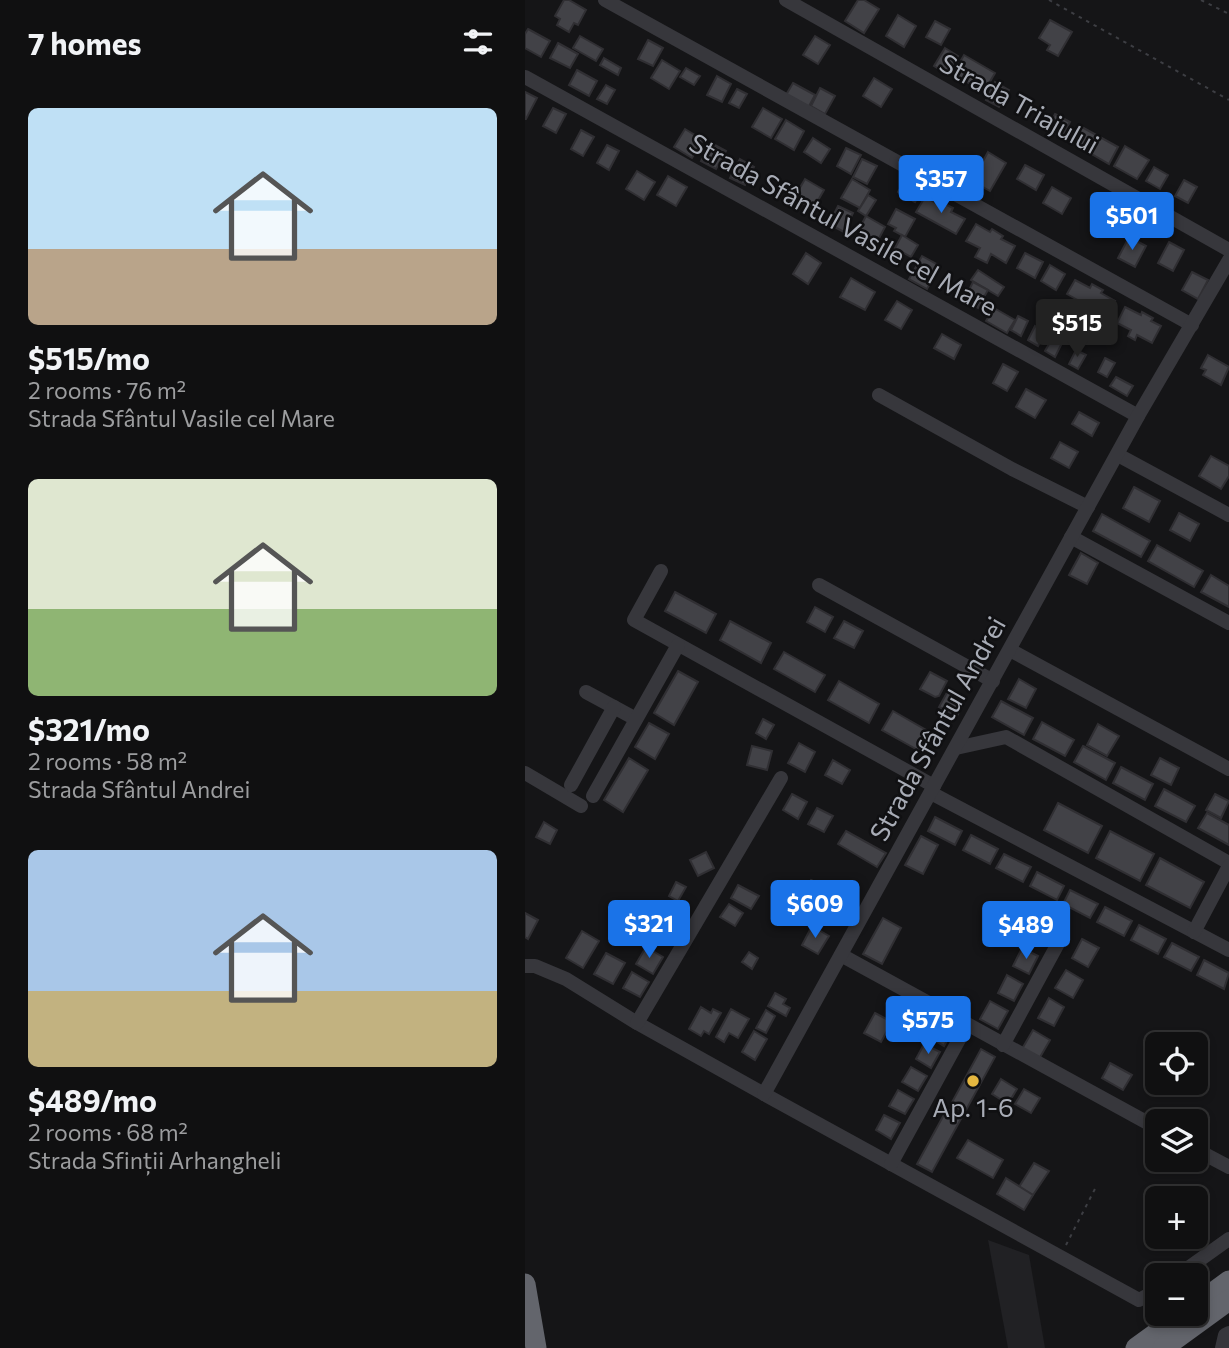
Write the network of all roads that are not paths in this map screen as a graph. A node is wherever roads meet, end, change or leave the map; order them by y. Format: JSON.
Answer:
{"nodes":[{"id":1,"x":605,"y":0,"type":"edge"},
{"id":2,"x":786,"y":0,"type":"edge"},
{"id":3,"x":525,"y":77,"type":"edge"},
{"id":4,"x":1229,"y":250,"type":"edge"},
{"id":5,"x":1229,"y":260,"type":"edge"},
{"id":6,"x":1192,"y":324,"type":"junction"},
{"id":7,"x":879,"y":395,"type":"dead end"},
{"id":8,"x":1138,"y":416,"type":"junction"},
{"id":9,"x":1118,"y":455,"type":"junction"},
{"id":10,"x":1089,"y":507,"type":"junction"},
{"id":11,"x":1229,"y":515,"type":"edge"},
{"id":12,"x":1071,"y":537,"type":"junction"},
{"id":13,"x":661,"y":571,"type":"dead end"},
{"id":14,"x":819,"y":585,"type":"dead end"},
{"id":15,"x":1229,"y":623,"type":"edge"},
{"id":16,"x":678,"y":645,"type":"junction"},
{"id":17,"x":1010,"y":650,"type":"junction"},
{"id":18,"x":993,"y":681,"type":"junction"},
{"id":19,"x":586,"y":692,"type":"dead end"},
{"id":20,"x":614,"y":707,"type":"junction"},
{"id":21,"x":636,"y":719,"type":"junction"},
{"id":22,"x":956,"y":748,"type":"junction"},
{"id":23,"x":1229,"y":769,"type":"edge"},
{"id":24,"x":525,"y":773,"type":"edge"},
{"id":25,"x":781,"y":778,"type":"dead end"},
{"id":26,"x":571,"y":785,"type":"dead end"},
{"id":27,"x":932,"y":790,"type":"junction"},
{"id":28,"x":593,"y":796,"type":"dead end"},
{"id":29,"x":581,"y":806,"type":"dead end"},
{"id":30,"x":1229,"y":864,"type":"edge"},
{"id":31,"x":1194,"y":932,"type":"junction"},
{"id":32,"x":1061,"y":938,"type":"dead end"},
{"id":33,"x":1229,"y":950,"type":"edge"},
{"id":34,"x":841,"y":955,"type":"junction"},
{"id":35,"x":528,"y":964,"type":"edge"},
{"id":36,"x":638,"y":1023,"type":"junction"},
{"id":37,"x":967,"y":1025,"type":"junction"},
{"id":38,"x":1003,"y":1045,"type":"junction"},
{"id":39,"x":764,"y":1094,"type":"junction"},
{"id":40,"x":1145,"y":1122,"type":"edge"},
{"id":41,"x":1208,"y":1156,"type":"edge"},
{"id":42,"x":891,"y":1164,"type":"junction"},
{"id":43,"x":1229,"y":1167,"type":"edge"},
{"id":44,"x":1229,"y":1240,"type":"edge"},
{"id":45,"x":1196,"y":1263,"type":"edge"},
{"id":46,"x":1229,"y":1281,"type":"edge"},
{"id":47,"x":525,"y":1284,"type":"edge"},
{"id":48,"x":1208,"y":1296,"type":"edge"},
{"id":49,"x":1145,"y":1297,"type":"edge"},
{"id":50,"x":1229,"y":1300,"type":"edge"},
{"id":51,"x":1166,"y":1326,"type":"edge"},
{"id":52,"x":1229,"y":1333,"type":"edge"},
{"id":53,"x":536,"y":1348,"type":"edge"},
{"id":54,"x":1136,"y":1348,"type":"edge"},
{"id":55,"x":1163,"y":1348,"type":"edge"},
{"id":56,"x":1222,"y":1348,"type":"edge"}],
"edges":[{"from":1,"to":6,"type":"street"},
{"from":2,"to":4,"type":"street","name":"Strada Triajului"},
{"from":3,"to":8,"type":"street","name":"Strada Sfântul Vasile cel Mare"},
{"from":5,"to":6,"type":"street","name":"Strada Sfântul Andrei"},
{"from":6,"to":8,"type":"street","name":"Strada Sfântul Andrei"},
{"from":7,"to":10,"type":"street"},
{"from":8,"to":9,"type":"street","name":"Strada Sfântul Andrei"},
{"from":9,"to":10,"type":"street","name":"Strada Sfântul Andrei"},
{"from":9,"to":11,"type":"street"},
{"from":10,"to":12,"type":"street","name":"Strada Sfântul Andrei"},
{"from":12,"to":15,"type":"street"},
{"from":12,"to":17,"type":"street","name":"Strada Sfântul Andrei"},
{"from":13,"to":16,"type":"street"},
{"from":14,"to":18,"type":"street"},
{"from":16,"to":21,"type":"street"},
{"from":16,"to":27,"type":"street"},
{"from":17,"to":18,"type":"street","name":"Strada Sfântul Andrei"},
{"from":17,"to":23,"type":"street"},
{"from":18,"to":22,"type":"street","name":"Strada Sfântul Andrei"},
{"from":19,"to":20,"type":"street"},
{"from":20,"to":21,"type":"street"},
{"from":20,"to":26,"type":"street"},
{"from":21,"to":28,"type":"street"},
{"from":22,"to":27,"type":"street","name":"Strada Sfântul Andrei"},
{"from":22,"to":30,"type":"street"},
{"from":24,"to":29,"type":"street"},
{"from":25,"to":36,"type":"street"},
{"from":27,"to":31,"type":"street"},
{"from":27,"to":34,"type":"street","name":"Strada Sfântul Andrei"},
{"from":30,"to":31,"type":"street"},
{"from":31,"to":33,"type":"street"},
{"from":32,"to":38,"type":"street"},
{"from":34,"to":37,"type":"street"},
{"from":34,"to":39,"type":"street","name":"Strada Sfântul Andrei"},
{"from":35,"to":36,"type":"street"},
{"from":36,"to":39,"type":"street"},
{"from":37,"to":38,"type":"street"},
{"from":37,"to":42,"type":"street"},
{"from":38,"to":40,"type":"street"},
{"from":39,"to":42,"type":"street"},
{"from":41,"to":43,"type":"street"},
{"from":42,"to":49,"type":"street"},
{"from":44,"to":45,"type":"street"},
{"from":46,"to":48,"type":"highway"},
{"from":47,"to":53,"type":"highway"},
{"from":50,"to":55,"type":"highway"},
{"from":51,"to":54,"type":"highway"},
{"from":52,"to":56,"type":"street"}]}
